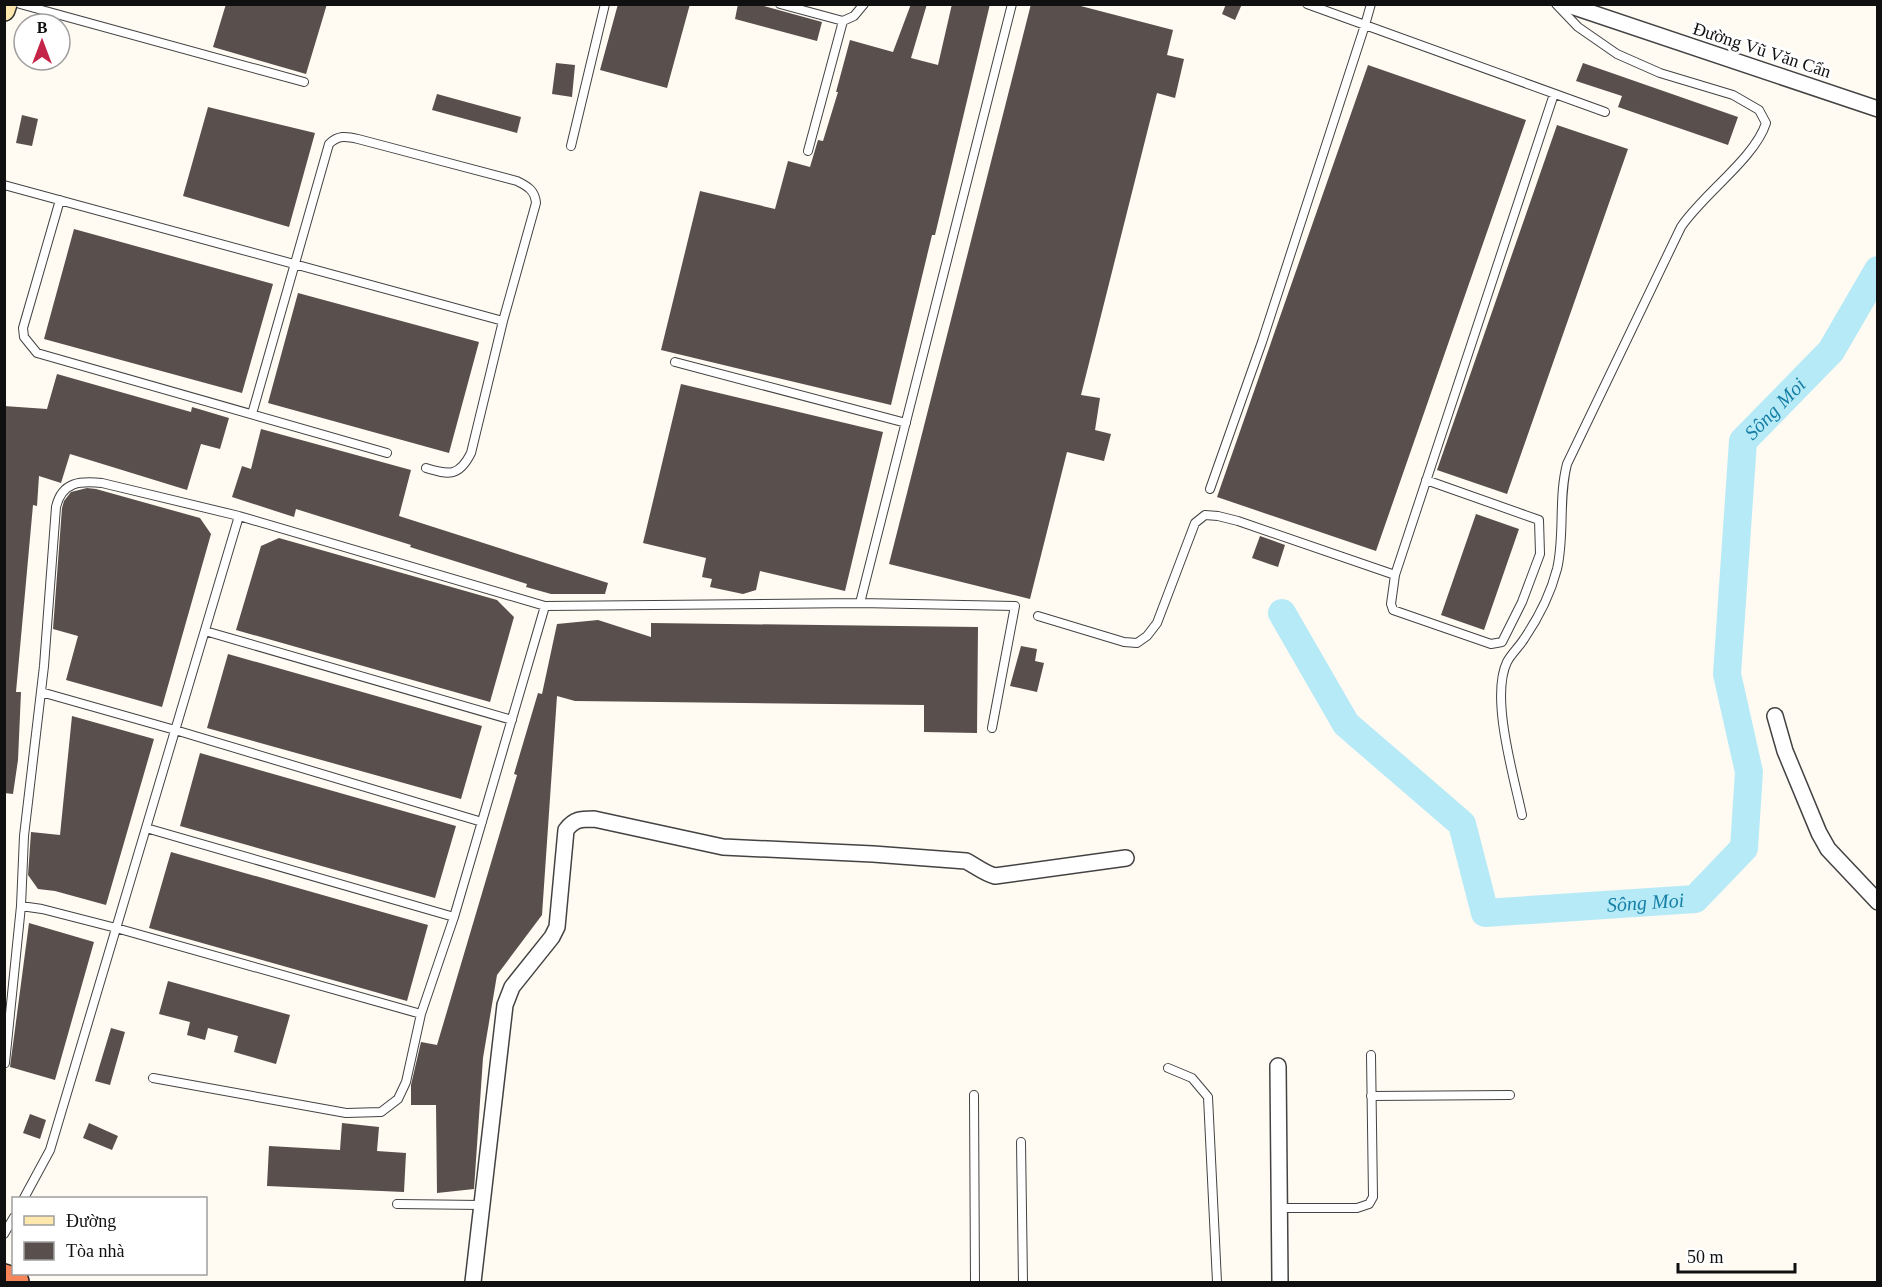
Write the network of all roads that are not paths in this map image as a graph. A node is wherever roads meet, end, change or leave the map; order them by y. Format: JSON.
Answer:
{"nodes":[{"id":1,"x":6,"y":4,"type":"edge"},
{"id":2,"x":20,"y":4,"type":"edge"},
{"id":3,"x":605,"y":4,"type":"edge"},
{"id":4,"x":780,"y":4,"type":"edge"},
{"id":5,"x":864,"y":4,"type":"edge"},
{"id":6,"x":1012,"y":4,"type":"edge"},
{"id":7,"x":1307,"y":4,"type":"edge"},
{"id":8,"x":1371,"y":4,"type":"edge"},
{"id":9,"x":1556,"y":4,"type":"edge"},
{"id":10,"x":1565,"y":4,"type":"edge"},
{"id":11,"x":4,"y":10,"type":"edge"},
{"id":12,"x":48,"y":12,"type":"edge"},
{"id":13,"x":72,"y":19,"type":"edge"},
{"id":14,"x":843,"y":21,"type":"junction"},
{"id":15,"x":1365,"y":25,"type":"junction"},
{"id":16,"x":304,"y":82,"type":"dead end"},
{"id":17,"x":1554,"y":94,"type":"junction"},
{"id":18,"x":1878,"y":109,"type":"edge"},
{"id":19,"x":1605,"y":112,"type":"dead end"},
{"id":20,"x":571,"y":146,"type":"dead end"},
{"id":21,"x":807,"y":151,"type":"dead end"},
{"id":22,"x":4,"y":185,"type":"edge"},
{"id":23,"x":60,"y":200,"type":"junction"},
{"id":24,"x":294,"y":264,"type":"junction"},
{"id":25,"x":503,"y":321,"type":"junction"},
{"id":26,"x":675,"y":362,"type":"dead end"},
{"id":27,"x":252,"y":414,"type":"junction"},
{"id":28,"x":906,"y":423,"type":"junction"},
{"id":29,"x":387,"y":453,"type":"dead end"},
{"id":30,"x":426,"y":468,"type":"dead end"},
{"id":31,"x":1426,"y":480,"type":"junction"},
{"id":32,"x":1210,"y":489,"type":"dead end"},
{"id":33,"x":239,"y":516,"type":"junction"},
{"id":34,"x":1395,"y":575,"type":"junction"},
{"id":35,"x":860,"y":603,"type":"junction"},
{"id":36,"x":545,"y":606,"type":"junction"},
{"id":37,"x":1038,"y":616,"type":"dead end"},
{"id":38,"x":205,"y":631,"type":"junction"},
{"id":39,"x":41,"y":692,"type":"junction"},
{"id":40,"x":1775,"y":716,"type":"dead end"},
{"id":41,"x":512,"y":720,"type":"junction"},
{"id":42,"x":992,"y":728,"type":"dead end"},
{"id":43,"x":175,"y":730,"type":"junction"},
{"id":44,"x":1522,"y":815,"type":"dead end"},
{"id":45,"x":482,"y":822,"type":"junction"},
{"id":46,"x":146,"y":828,"type":"junction"},
{"id":47,"x":1126,"y":858,"type":"dead end"},
{"id":48,"x":1878,"y":902,"type":"edge"},
{"id":49,"x":21,"y":906,"type":"junction"},
{"id":50,"x":454,"y":917,"type":"junction"},
{"id":51,"x":116,"y":928,"type":"junction"},
{"id":52,"x":421,"y":1014,"type":"junction"},
{"id":53,"x":1371,"y":1054,"type":"dead end"},
{"id":54,"x":5,"y":1063,"type":"edge"},
{"id":55,"x":1278,"y":1066,"type":"dead end"},
{"id":56,"x":1168,"y":1068,"type":"dead end"},
{"id":57,"x":153,"y":1078,"type":"dead end"},
{"id":58,"x":974,"y":1095,"type":"dead end"},
{"id":59,"x":1510,"y":1095,"type":"dead end"},
{"id":60,"x":1371,"y":1096,"type":"junction"},
{"id":61,"x":1021,"y":1142,"type":"dead end"},
{"id":62,"x":25,"y":1197,"type":"edge"},
{"id":63,"x":397,"y":1204,"type":"dead end"},
{"id":64,"x":481,"y":1205,"type":"junction"},
{"id":65,"x":1280,"y":1208,"type":"junction"},
{"id":66,"x":12,"y":1220,"type":"edge"},
{"id":67,"x":4,"y":1234,"type":"edge"},
{"id":68,"x":4,"y":1278,"type":"edge"},
{"id":69,"x":15,"y":1282,"type":"edge"},
{"id":70,"x":473,"y":1282,"type":"edge"},
{"id":71,"x":975,"y":1282,"type":"edge"},
{"id":72,"x":1023,"y":1282,"type":"edge"},
{"id":73,"x":1217,"y":1282,"type":"edge"},
{"id":74,"x":1280,"y":1282,"type":"edge"}],
"edges":[{"from":1,"to":11,"type":"street"},
{"from":2,"to":12,"type":"lane"},
{"from":3,"to":20,"type":"lane"},
{"from":4,"to":14,"type":"lane"},
{"from":5,"to":14,"type":"lane"},
{"from":6,"to":28,"type":"lane"},
{"from":7,"to":15,"type":"lane"},
{"from":8,"to":15,"type":"lane"},
{"from":9,"to":44,"type":"lane"},
{"from":10,"to":18,"type":"street","name":"Đường Vũ Văn Cẩn"},
{"from":13,"to":16,"type":"lane"},
{"from":14,"to":21,"type":"lane"},
{"from":15,"to":17,"type":"lane"},
{"from":15,"to":32,"type":"lane"},
{"from":17,"to":19,"type":"lane"},
{"from":17,"to":31,"type":"lane"},
{"from":22,"to":23,"type":"lane"},
{"from":23,"to":24,"type":"lane"},
{"from":23,"to":27,"type":"lane"},
{"from":24,"to":25,"type":"lane"},
{"from":24,"to":25,"type":"lane"},
{"from":24,"to":27,"type":"lane"},
{"from":25,"to":30,"type":"lane"},
{"from":26,"to":28,"type":"lane"},
{"from":27,"to":29,"type":"lane"},
{"from":28,"to":35,"type":"lane"},
{"from":31,"to":34,"type":"lane"},
{"from":31,"to":34,"type":"lane"},
{"from":33,"to":36,"type":"lane"},
{"from":33,"to":38,"type":"lane"},
{"from":33,"to":39,"type":"lane"},
{"from":34,"to":37,"type":"lane"},
{"from":35,"to":36,"type":"lane"},
{"from":35,"to":42,"type":"lane"},
{"from":36,"to":41,"type":"lane"},
{"from":38,"to":41,"type":"lane"},
{"from":38,"to":43,"type":"lane"},
{"from":39,"to":43,"type":"lane"},
{"from":39,"to":49,"type":"lane"},
{"from":40,"to":48,"type":"street"},
{"from":41,"to":45,"type":"lane"},
{"from":43,"to":45,"type":"lane"},
{"from":43,"to":46,"type":"lane"},
{"from":45,"to":50,"type":"lane"},
{"from":46,"to":50,"type":"lane"},
{"from":46,"to":51,"type":"lane"},
{"from":47,"to":64,"type":"street"},
{"from":49,"to":51,"type":"lane"},
{"from":49,"to":54,"type":"lane"},
{"from":50,"to":52,"type":"lane"},
{"from":51,"to":52,"type":"lane"},
{"from":51,"to":62,"type":"lane"},
{"from":52,"to":57,"type":"lane"},
{"from":53,"to":60,"type":"lane"},
{"from":55,"to":65,"type":"street"},
{"from":56,"to":73,"type":"lane"},
{"from":58,"to":71,"type":"lane"},
{"from":59,"to":60,"type":"lane"},
{"from":60,"to":65,"type":"lane"},
{"from":61,"to":72,"type":"lane"},
{"from":63,"to":64,"type":"lane"},
{"from":64,"to":70,"type":"street"},
{"from":65,"to":74,"type":"street"},
{"from":66,"to":67,"type":"lane"},
{"from":68,"to":69,"type":"highway"}]}
